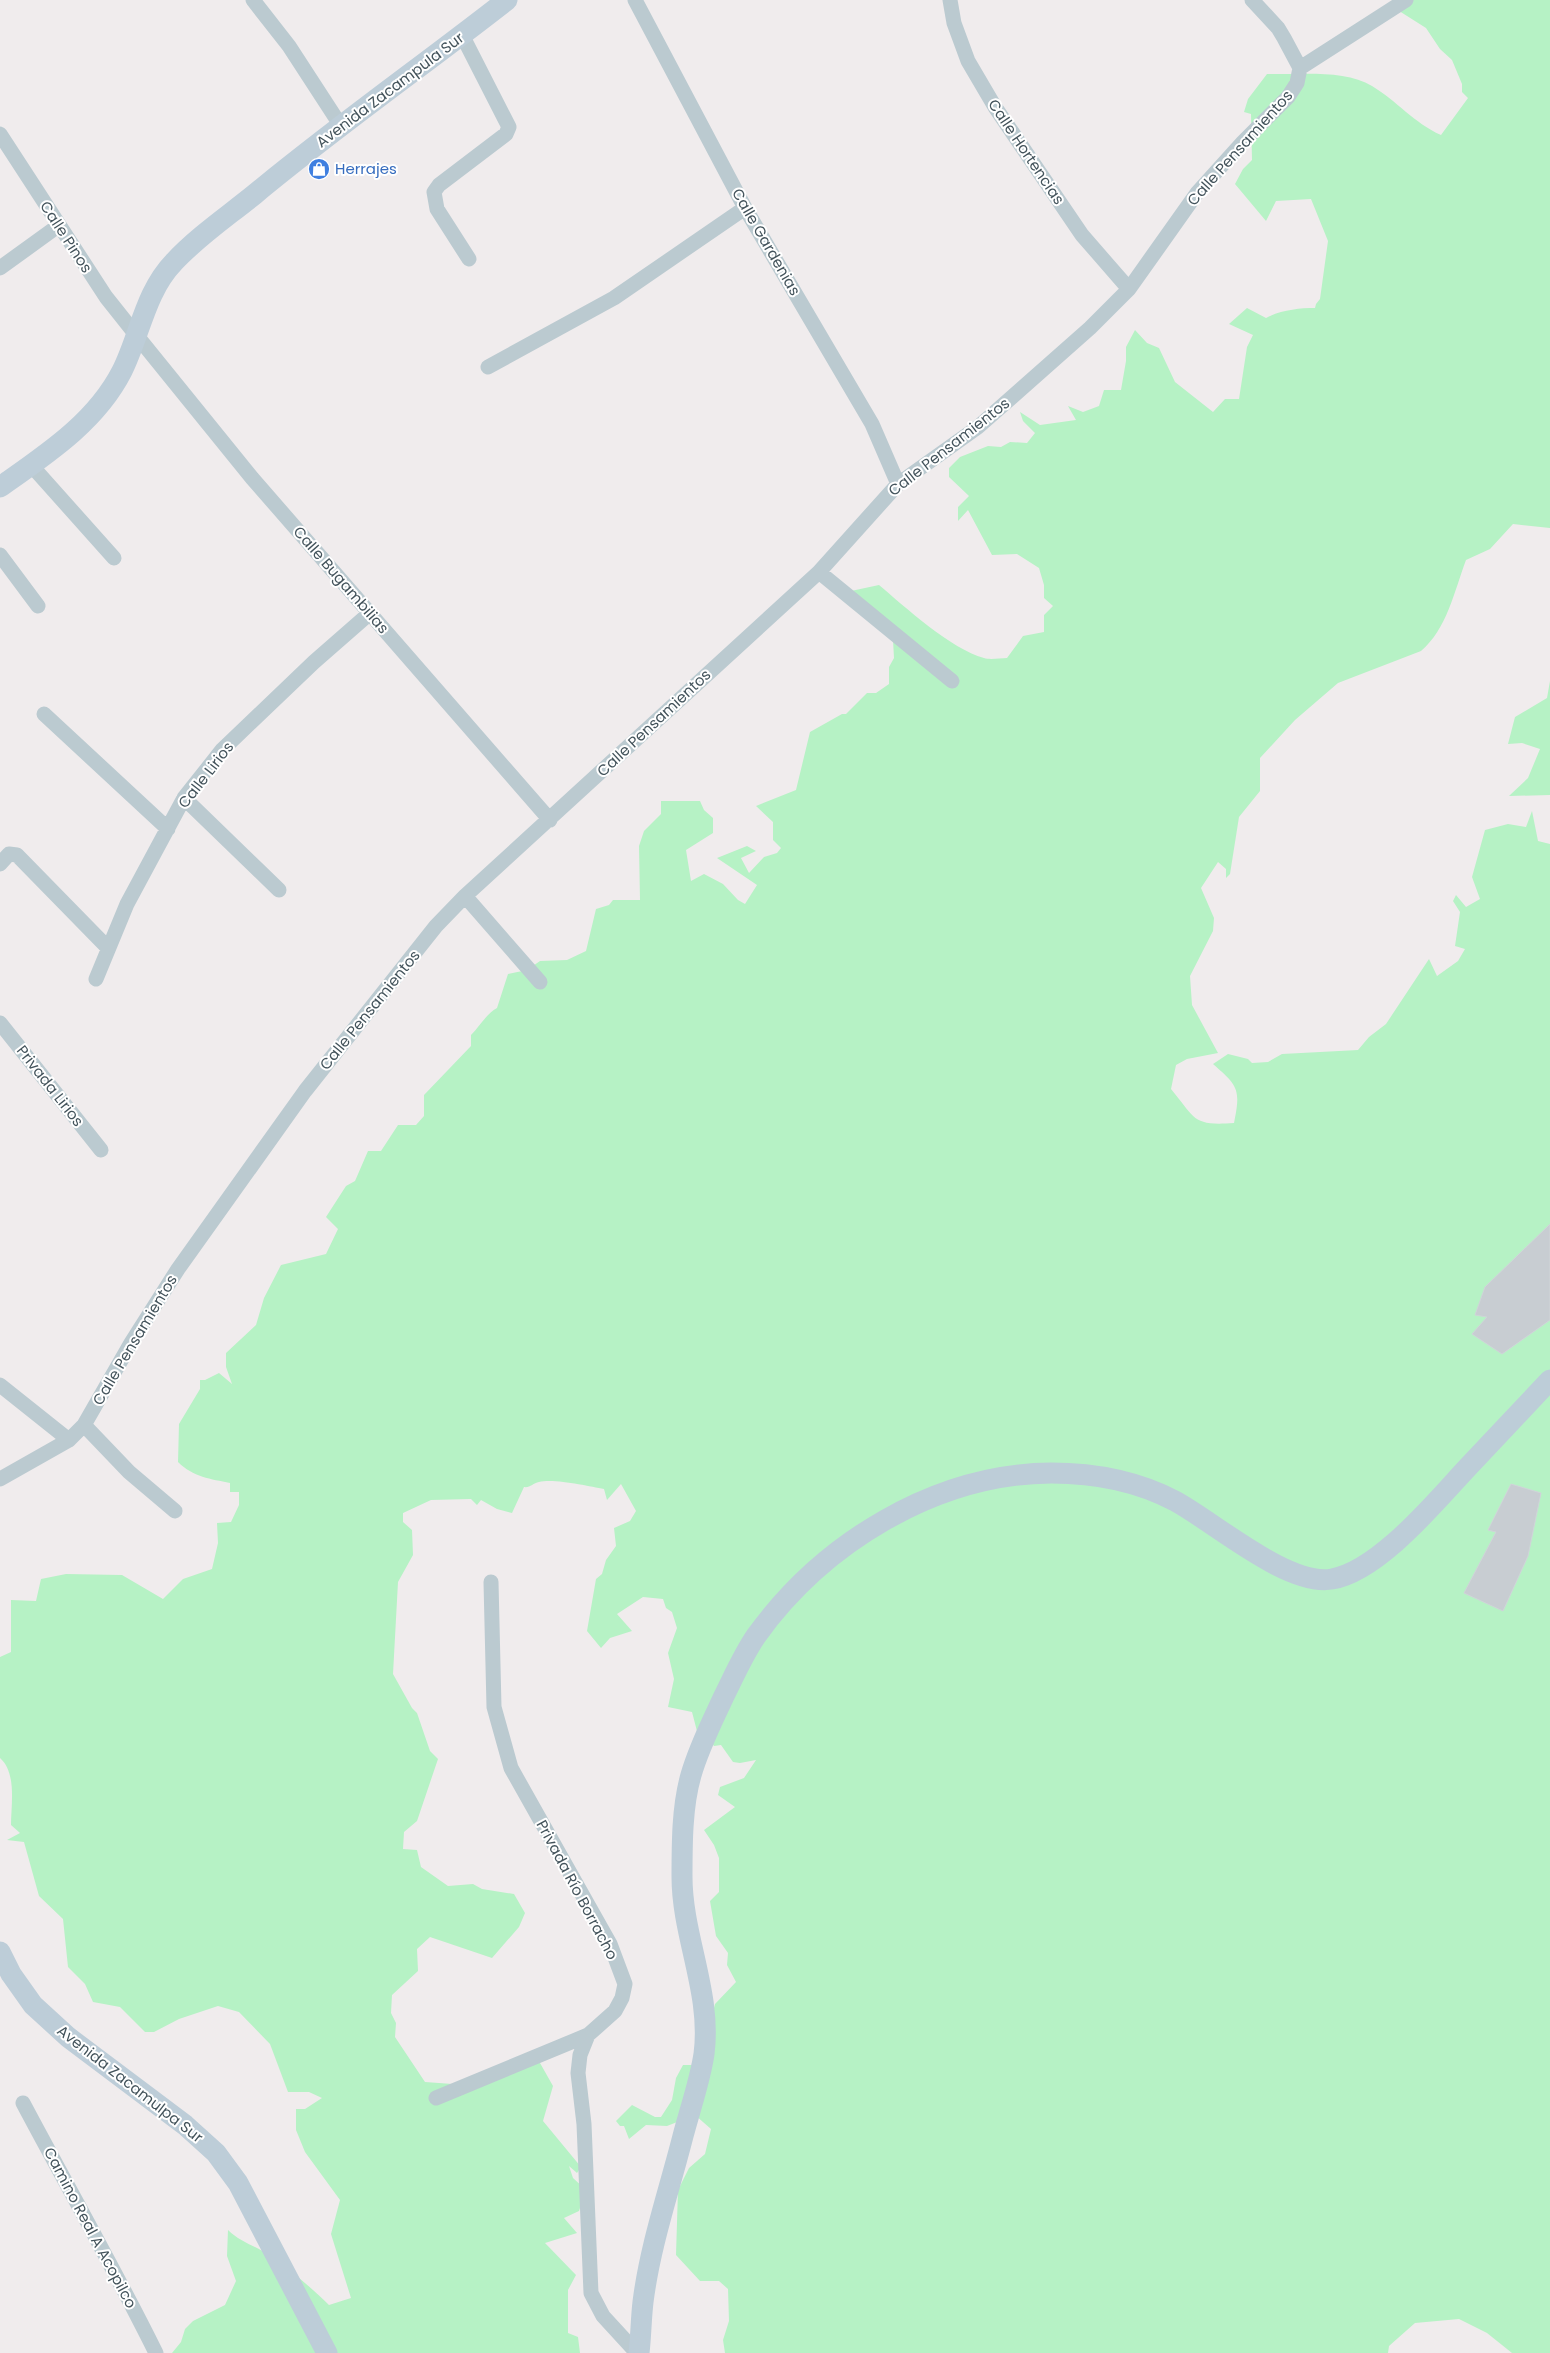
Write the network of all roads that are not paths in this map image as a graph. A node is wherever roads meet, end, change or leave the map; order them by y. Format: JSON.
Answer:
{"nodes":[{"id":1,"x":253,"y":0,"type":"edge"},
{"id":2,"x":507,"y":0,"type":"edge"},
{"id":3,"x":635,"y":0,"type":"edge"},
{"id":4,"x":950,"y":0,"type":"edge"},
{"id":5,"x":1252,"y":0,"type":"edge"},
{"id":6,"x":1406,"y":0,"type":"edge"},
{"id":7,"x":462,"y":35,"type":"junction"},
{"id":8,"x":1300,"y":68,"type":"junction"},
{"id":9,"x":341,"y":126,"type":"junction"},
{"id":10,"x":0,"y":134,"type":"edge"},
{"id":11,"x":745,"y":208,"type":"junction"},
{"id":12,"x":58,"y":226,"type":"junction"},
{"id":13,"x":469,"y":259,"type":"dead end"},
{"id":14,"x":0,"y":268,"type":"edge"},
{"id":15,"x":1128,"y":289,"type":"junction"},
{"id":16,"x":137,"y":336,"type":"junction"},
{"id":17,"x":488,"y":367,"type":"dead end"},
{"id":18,"x":31,"y":465,"type":"junction"},
{"id":19,"x":898,"y":484,"type":"junction"},
{"id":20,"x":0,"y":487,"type":"edge"},
{"id":21,"x":0,"y":555,"type":"edge"},
{"id":22,"x":114,"y":558,"type":"dead end"},
{"id":23,"x":819,"y":572,"type":"junction"},
{"id":24,"x":38,"y":606,"type":"dead end"},
{"id":25,"x":370,"y":613,"type":"junction"},
{"id":26,"x":952,"y":681,"type":"dead end"},
{"id":27,"x":44,"y":714,"type":"dead end"},
{"id":28,"x":184,"y":798,"type":"junction"},
{"id":29,"x":550,"y":820,"type":"junction"},
{"id":30,"x":168,"y":829,"type":"junction"},
{"id":31,"x":0,"y":864,"type":"edge"},
{"id":32,"x":279,"y":890,"type":"dead end"},
{"id":33,"x":466,"y":896,"type":"junction"},
{"id":34,"x":107,"y":947,"type":"junction"},
{"id":35,"x":96,"y":979,"type":"dead end"},
{"id":36,"x":540,"y":982,"type":"dead end"},
{"id":37,"x":0,"y":1023,"type":"edge"},
{"id":38,"x":101,"y":1150,"type":"dead end"},
{"id":39,"x":1550,"y":1380,"type":"edge"},
{"id":40,"x":0,"y":1386,"type":"edge"},
{"id":41,"x":84,"y":1425,"type":"junction"},
{"id":42,"x":69,"y":1440,"type":"junction"},
{"id":43,"x":0,"y":1479,"type":"edge"},
{"id":44,"x":175,"y":1511,"type":"dead end"},
{"id":45,"x":492,"y":1582,"type":"dead end"},
{"id":46,"x":0,"y":1952,"type":"edge"},
{"id":47,"x":588,"y":2035,"type":"junction"},
{"id":48,"x":436,"y":2098,"type":"dead end"},
{"id":49,"x":23,"y":2103,"type":"dead end"},
{"id":50,"x":156,"y":2353,"type":"edge"},
{"id":51,"x":327,"y":2353,"type":"edge"},
{"id":52,"x":638,"y":2353,"type":"edge"}],
"edges":[{"from":1,"to":9,"type":"street"},
{"from":2,"to":7,"type":"main road","name":"Avenida Zacampula Sur"},
{"from":3,"to":11,"type":"street","name":"Calle Gardenias"},
{"from":4,"to":15,"type":"street","name":"Calle Hortencias"},
{"from":5,"to":8,"type":"street"},
{"from":6,"to":8,"type":"street"},
{"from":7,"to":9,"type":"main road","name":"Avenida Zacampula Sur"},
{"from":7,"to":13,"type":"street"},
{"from":8,"to":15,"type":"street","name":"Calle Pensamientos"},
{"from":9,"to":16,"type":"main road","name":"Avenida Zacampula Sur"},
{"from":10,"to":12,"type":"street","name":"Calle Pinos"},
{"from":11,"to":17,"type":"street"},
{"from":11,"to":19,"type":"street","name":"Calle Gardenias"},
{"from":12,"to":14,"type":"street"},
{"from":12,"to":16,"type":"street","name":"Calle Pinos"},
{"from":15,"to":19,"type":"street","name":"Calle Pensamientos"},
{"from":16,"to":18,"type":"main road","name":"Avenida Zacampula Sur"},
{"from":16,"to":25,"type":"street","name":"Calle Bugambilias"},
{"from":18,"to":20,"type":"main road","name":"Avenida Zacampula Sur"},
{"from":18,"to":22,"type":"street"},
{"from":19,"to":23,"type":"street","name":"Calle Pensamientos"},
{"from":21,"to":24,"type":"street"},
{"from":23,"to":26,"type":"street"},
{"from":23,"to":29,"type":"street","name":"Calle Pensamientos"},
{"from":25,"to":28,"type":"street","name":"Calle Lirios"},
{"from":25,"to":29,"type":"street","name":"Calle Bugambilias"},
{"from":27,"to":30,"type":"street"},
{"from":28,"to":30,"type":"street","name":"Calle Lirios"},
{"from":28,"to":32,"type":"street"},
{"from":29,"to":33,"type":"street","name":"Calle Pensamientos"},
{"from":30,"to":34,"type":"street","name":"Calle Lirios"},
{"from":31,"to":34,"type":"street"},
{"from":33,"to":36,"type":"street"},
{"from":33,"to":41,"type":"street","name":"Calle Pensamientos"},
{"from":34,"to":35,"type":"street","name":"Calle Lirios"},
{"from":37,"to":38,"type":"street","name":"Privada Lirios"},
{"from":39,"to":52,"type":"main road"},
{"from":40,"to":42,"type":"street"},
{"from":41,"to":42,"type":"street","name":"Calle Pensamientos"},
{"from":41,"to":44,"type":"street"},
{"from":42,"to":43,"type":"street","name":"Calle Pensamientos"},
{"from":45,"to":47,"type":"street","name":"Privada Río Borracho"},
{"from":46,"to":51,"type":"main road","name":"Avenida Zacamulpa Sur"},
{"from":47,"to":48,"type":"street"},
{"from":47,"to":52,"type":"street","name":"Privada Río Borracho"},
{"from":49,"to":50,"type":"street","name":"Camino Real A Acopilco"}]}
